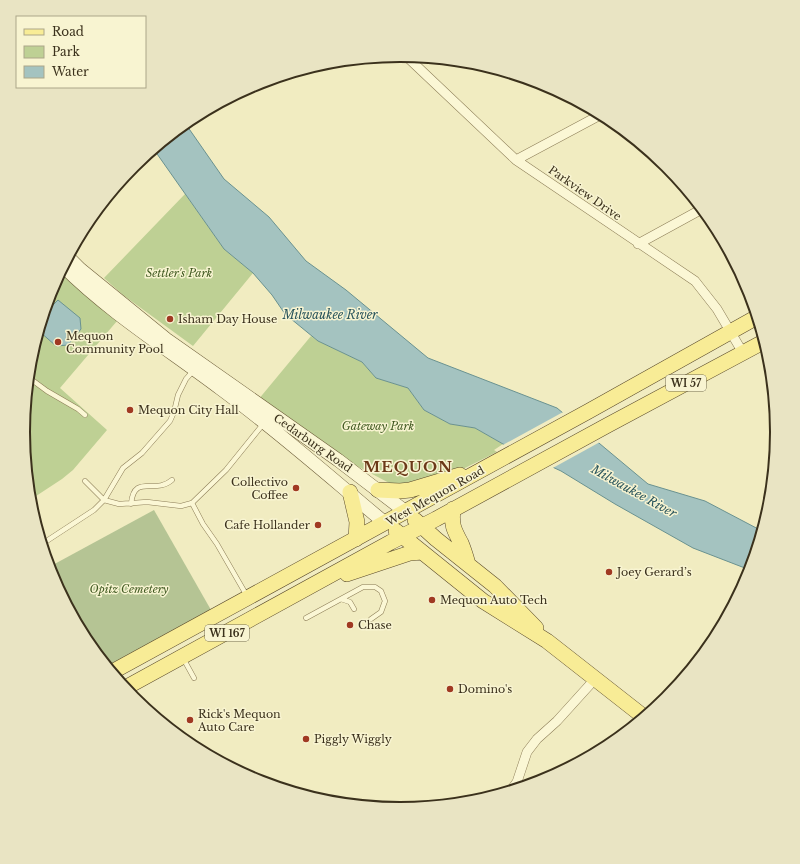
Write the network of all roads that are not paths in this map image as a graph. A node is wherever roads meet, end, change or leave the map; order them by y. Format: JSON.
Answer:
{"nodes":[{"id":1,"x":412,"y":62,"type":"edge"},
{"id":2,"x":595,"y":118,"type":"edge"},
{"id":3,"x":516,"y":160,"type":"junction"},
{"id":4,"x":697,"y":211,"type":"edge"},
{"id":5,"x":638,"y":244,"type":"junction"},
{"id":6,"x":72,"y":261,"type":"edge"},
{"id":7,"x":67,"y":270,"type":"edge"},
{"id":8,"x":752,"y":320,"type":"edge"},
{"id":9,"x":731,"y":331,"type":"junction"},
{"id":10,"x":759,"y":344,"type":"edge"},
{"id":11,"x":743,"y":353,"type":"junction"},
{"id":12,"x":197,"y":366,"type":"junction"},
{"id":13,"x":33,"y":381,"type":"edge"},
{"id":14,"x":85,"y":415,"type":"dead end"},
{"id":15,"x":268,"y":418,"type":"junction"},
{"id":16,"x":501,"y":459,"type":"junction"},
{"id":17,"x":480,"y":471,"type":"junction"},
{"id":18,"x":172,"y":480,"type":"dead end"},
{"id":19,"x":85,"y":481,"type":"dead end"},
{"id":20,"x":378,"y":490,"type":"junction"},
{"id":21,"x":350,"y":492,"type":"junction"},
{"id":22,"x":104,"y":500,"type":"junction"},
{"id":23,"x":192,"y":503,"type":"junction"},
{"id":24,"x":131,"y":504,"type":"junction"},
{"id":25,"x":453,"y":509,"type":"junction"},
{"id":26,"x":414,"y":520,"type":"junction"},
{"id":27,"x":393,"y":529,"type":"junction"},
{"id":28,"x":356,"y":539,"type":"junction"},
{"id":29,"x":47,"y":541,"type":"edge"},
{"id":30,"x":422,"y":552,"type":"junction"},
{"id":31,"x":468,"y":564,"type":"junction"},
{"id":32,"x":324,"y":579,"type":"junction"},
{"id":33,"x":248,"y":598,"type":"junction"},
{"id":34,"x":341,"y":599,"type":"junction"},
{"id":35,"x":354,"y":609,"type":"dead end"},
{"id":36,"x":306,"y":618,"type":"dead end"},
{"id":37,"x":371,"y":620,"type":"dead end"},
{"id":38,"x":172,"y":639,"type":"junction"},
{"id":39,"x":547,"y":640,"type":"junction"},
{"id":40,"x":183,"y":657,"type":"junction"},
{"id":41,"x":117,"y":670,"type":"edge"},
{"id":42,"x":194,"y":678,"type":"dead end"},
{"id":43,"x":595,"y":679,"type":"junction"},
{"id":44,"x":130,"y":685,"type":"edge"},
{"id":45,"x":640,"y":714,"type":"edge"},
{"id":46,"x":521,"y":781,"type":"edge"}],
"edges":[{"from":1,"to":3,"type":"street","name":"Parkview Drive"},
{"from":2,"to":3,"type":"street"},
{"from":3,"to":5,"type":"street","name":"Parkview Drive"},
{"from":4,"to":5,"type":"street"},
{"from":5,"to":9,"type":"street","name":"Parkview Drive"},
{"from":6,"to":12,"type":"main road","name":"Cedarburg Road"},
{"from":7,"to":12,"type":"main road","name":"Cedarburg Road"},
{"from":8,"to":9,"type":"main road","name":"West Mequon Road","number":"WI 57"},
{"from":9,"to":11,"type":"street","name":"Parkview Drive"},
{"from":9,"to":16,"type":"main road","name":"West Mequon Road","number":"WI 57"},
{"from":10,"to":11,"type":"main road","name":"West Mequon Road","number":"WI 57"},
{"from":11,"to":25,"type":"main road","name":"West Mequon Road","number":"WI 57"},
{"from":12,"to":15,"type":"main road","name":"Cedarburg Road"},
{"from":12,"to":22,"type":"lane"},
{"from":13,"to":14,"type":"lane"},
{"from":15,"to":20,"type":"main road","name":"Cedarburg Road"},
{"from":15,"to":21,"type":"main road","name":"Cedarburg Road"},
{"from":15,"to":23,"type":"lane"},
{"from":16,"to":17,"type":"main road","name":"West Mequon Road","number":"WI 57"},
{"from":16,"to":26,"type":"main road"},
{"from":17,"to":20,"type":"main road"},
{"from":17,"to":26,"type":"main road","name":"West Mequon Road","number":"WI 57"},
{"from":18,"to":24,"type":"lane"},
{"from":19,"to":22,"type":"lane"},
{"from":20,"to":26,"type":"main road","name":"Cedarburg Road"},
{"from":21,"to":27,"type":"main road","name":"Cedarburg Road"},
{"from":21,"to":28,"type":"main road"},
{"from":22,"to":24,"type":"lane"},
{"from":22,"to":29,"type":"lane"},
{"from":23,"to":24,"type":"lane"},
{"from":23,"to":33,"type":"lane"},
{"from":25,"to":26,"type":"main road","name":"West Mequon Road","number":"WI 57"},
{"from":25,"to":31,"type":"main road"},
{"from":26,"to":27,"type":"main road","name":"West Mequon Road","number":"WI 57"},
{"from":26,"to":27,"type":"main road","name":"West Mequon Road","number":"WI 167"},
{"from":26,"to":31,"type":"main road","name":"Cedarburg Road"},
{"from":27,"to":28,"type":"main road","name":"West Mequon Road","number":"WI 167"},
{"from":27,"to":30,"type":"main road","name":"Cedarburg Road"},
{"from":27,"to":32,"type":"main road"},
{"from":28,"to":33,"type":"main road","name":"West Mequon Road","number":"WI 167"},
{"from":30,"to":32,"type":"main road"},
{"from":30,"to":39,"type":"main road","name":"Cedarburg Road"},
{"from":31,"to":39,"type":"main road","name":"Cedarburg Road"},
{"from":32,"to":40,"type":"main road","number":"WI 167"},
{"from":33,"to":38,"type":"main road","name":"West Mequon Road","number":"WI 167"},
{"from":34,"to":35,"type":"lane"},
{"from":34,"to":36,"type":"lane"},
{"from":34,"to":37,"type":"lane"},
{"from":38,"to":40,"type":"main road"},
{"from":38,"to":41,"type":"main road","name":"West Mequon Road","number":"WI 167"},
{"from":39,"to":43,"type":"main road","name":"Cedarburg Road"},
{"from":40,"to":42,"type":"lane"},
{"from":40,"to":44,"type":"main road","number":"WI 167"},
{"from":43,"to":45,"type":"main road","name":"Cedarburg Road"},
{"from":43,"to":46,"type":"street"}]}
